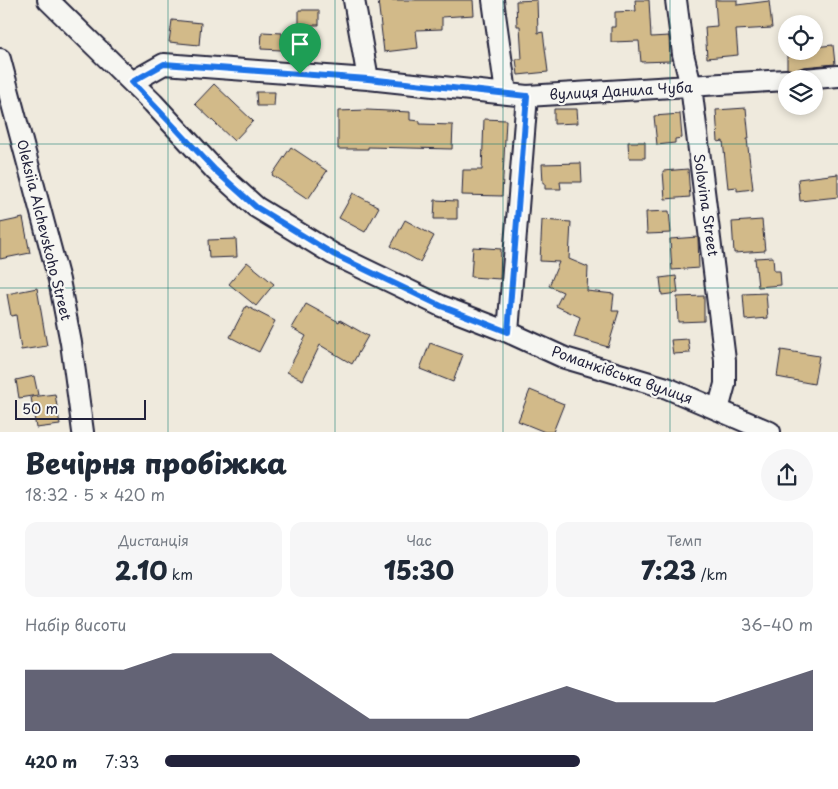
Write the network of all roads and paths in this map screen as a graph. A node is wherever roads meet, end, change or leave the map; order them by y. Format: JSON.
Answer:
{"nodes":[{"id":1,"x":48,"y":0,"type":"edge"},
{"id":2,"x":354,"y":0,"type":"edge"},
{"id":3,"x":493,"y":0,"type":"edge"},
{"id":4,"x":676,"y":0,"type":"edge"},
{"id":5,"x":0,"y":59,"type":"edge"},
{"id":6,"x":838,"y":76,"type":"edge"},
{"id":7,"x":823,"y":77,"type":"edge"},
{"id":8,"x":368,"y":79,"type":"junction"},
{"id":9,"x":778,"y":80,"type":"edge"},
{"id":10,"x":132,"y":82,"type":"junction"},
{"id":11,"x":690,"y":86,"type":"junction"},
{"id":12,"x":506,"y":93,"type":"junction"},
{"id":13,"x":527,"y":96,"type":"junction"},
{"id":14,"x":508,"y":332,"type":"junction"},
{"id":15,"x":718,"y":410,"type":"junction"},
{"id":16,"x":82,"y":432,"type":"edge"},
{"id":17,"x":770,"y":432,"type":"edge"}],
"edges":[{"from":1,"to":10,"type":"street","name":"Романківська вулиця"},
{"from":2,"to":8,"type":"street"},
{"from":3,"to":12,"type":"street"},
{"from":4,"to":11,"type":"street","name":"Solovina Street"},
{"from":5,"to":16,"type":"street","name":"Oleksiia Alchevskoho Street"},
{"from":6,"to":7,"type":"street"},
{"from":8,"to":10,"type":"street","name":"вулиця Данила Чуба"},
{"from":8,"to":12,"type":"street","name":"вулиця Данила Чуба"},
{"from":9,"to":11,"type":"street","name":"вулиця Данила Чуба"},
{"from":10,"to":14,"type":"street","name":"Романківська вулиця"},
{"from":11,"to":13,"type":"street","name":"вулиця Данила Чуба"},
{"from":11,"to":15,"type":"street","name":"Solovina Street"},
{"from":12,"to":13,"type":"street","name":"вулиця Данила Чуба"},
{"from":13,"to":14,"type":"street"},
{"from":14,"to":15,"type":"street","name":"Романківська вулиця"},
{"from":15,"to":17,"type":"street","name":"Романківська вулиця"}]}
